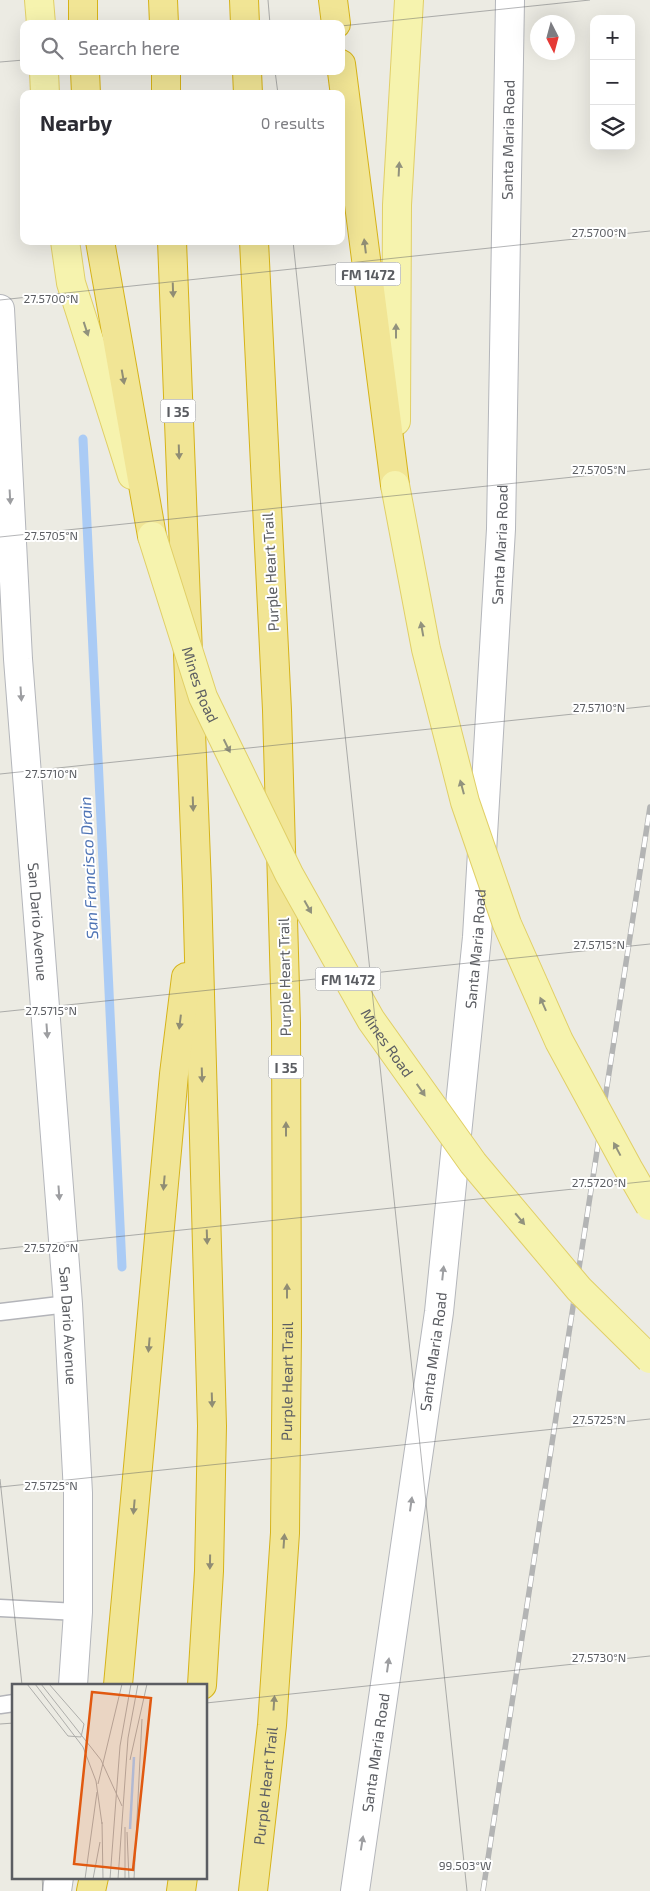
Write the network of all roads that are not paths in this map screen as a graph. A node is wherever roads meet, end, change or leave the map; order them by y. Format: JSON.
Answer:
{"nodes":[{"id":1,"x":40,"y":0,"type":"edge"},
{"id":2,"x":84,"y":0,"type":"edge"},
{"id":3,"x":163,"y":0,"type":"edge"},
{"id":4,"x":244,"y":0,"type":"edge"},
{"id":5,"x":333,"y":0,"type":"edge"},
{"id":6,"x":409,"y":0,"type":"edge"},
{"id":7,"x":510,"y":0,"type":"edge"},
{"id":8,"x":41,"y":20,"type":"edge"},
{"id":9,"x":83,"y":20,"type":"edge"},
{"id":10,"x":164,"y":20,"type":"edge"},
{"id":11,"x":245,"y":20,"type":"edge"},
{"id":12,"x":336,"y":20,"type":"edge"},
{"id":13,"x":44,"y":75,"type":"edge"},
{"id":14,"x":85,"y":75,"type":"edge"},
{"id":15,"x":166,"y":75,"type":"edge"},
{"id":16,"x":247,"y":75,"type":"edge"},
{"id":17,"x":342,"y":75,"type":"edge"},
{"id":18,"x":45,"y":90,"type":"edge"},
{"id":19,"x":86,"y":90,"type":"edge"},
{"id":20,"x":166,"y":90,"type":"edge"},
{"id":21,"x":248,"y":90,"type":"edge"},
{"id":22,"x":344,"y":90,"type":"edge"},
{"id":23,"x":345,"y":95,"type":"edge"},
{"id":24,"x":65,"y":245,"type":"edge"},
{"id":25,"x":101,"y":245,"type":"edge"},
{"id":26,"x":172,"y":245,"type":"edge"},
{"id":27,"x":254,"y":245,"type":"edge"},
{"id":28,"x":0,"y":308,"type":"edge"},
{"id":29,"x":395,"y":485,"type":"junction"},
{"id":30,"x":152,"y":536,"type":"junction"},
{"id":31,"x":9,"y":659,"type":"edge"},
{"id":32,"x":197,"y":886,"type":"junction"},
{"id":33,"x":650,"y":1206,"type":"edge"},
{"id":34,"x":68,"y":1304,"type":"junction"},
{"id":35,"x":0,"y":1312,"type":"edge"},
{"id":36,"x":650,"y":1359,"type":"edge"},
{"id":37,"x":0,"y":1608,"type":"edge"},
{"id":38,"x":78,"y":1612,"type":"junction"},
{"id":39,"x":74,"y":1684,"type":"edge"},
{"id":40,"x":118,"y":1684,"type":"edge"},
{"id":41,"x":202,"y":1684,"type":"edge"},
{"id":42,"x":58,"y":1878,"type":"edge"},
{"id":43,"x":94,"y":1878,"type":"edge"},
{"id":44,"x":183,"y":1878,"type":"edge"},
{"id":45,"x":57,"y":1891,"type":"edge"},
{"id":46,"x":92,"y":1891,"type":"edge"},
{"id":47,"x":180,"y":1891,"type":"edge"},
{"id":48,"x":253,"y":1891,"type":"edge"},
{"id":49,"x":355,"y":1891,"type":"edge"}],
"edges":[{"from":1,"to":8,"type":"main road"},
{"from":2,"to":9,"type":"highway"},
{"from":3,"to":10,"type":"highway"},
{"from":4,"to":11,"type":"highway"},
{"from":5,"to":12,"type":"highway"},
{"from":29,"to":6,"type":"main road","one_way":true},
{"from":49,"to":7,"type":"main road","name":"Santa Maria Road","one_way":true},
{"from":13,"to":18,"type":"main road"},
{"from":14,"to":19,"type":"highway"},
{"from":15,"to":20,"type":"highway"},
{"from":16,"to":21,"type":"highway"},
{"from":22,"to":17,"type":"highway","number":"FM 1472","one_way":true},
{"from":29,"to":23,"type":"highway","number":"FM 1472","one_way":true},
{"from":24,"to":30,"type":"main road","name":"Mines Road","one_way":true},
{"from":25,"to":30,"type":"highway","number":"FM 1472","one_way":true},
{"from":26,"to":32,"type":"highway","number":"I 35","one_way":true},
{"from":48,"to":27,"type":"highway","name":"Purple Heart Trail","number":"I 35","one_way":true},
{"from":28,"to":31,"type":"main road","name":"San Dario Avenue","one_way":true},
{"from":33,"to":29,"type":"main road","number":"FM 1472","one_way":true,"bridge":true},
{"from":30,"to":36,"type":"main road","name":"Mines Road","number":"FM 1472","one_way":true,"bridge":true},
{"from":31,"to":34,"type":"main road","name":"San Dario Avenue","one_way":true},
{"from":32,"to":40,"type":"highway","one_way":true},
{"from":32,"to":41,"type":"highway","number":"I 35","one_way":true},
{"from":34,"to":35,"type":"lane"},
{"from":34,"to":38,"type":"main road","name":"San Dario Avenue"},
{"from":37,"to":38,"type":"lane"},
{"from":38,"to":39,"type":"main road","name":"San Dario Avenue"},
{"from":42,"to":45,"type":"main road"},
{"from":43,"to":46,"type":"highway"},
{"from":44,"to":47,"type":"highway"}]}
